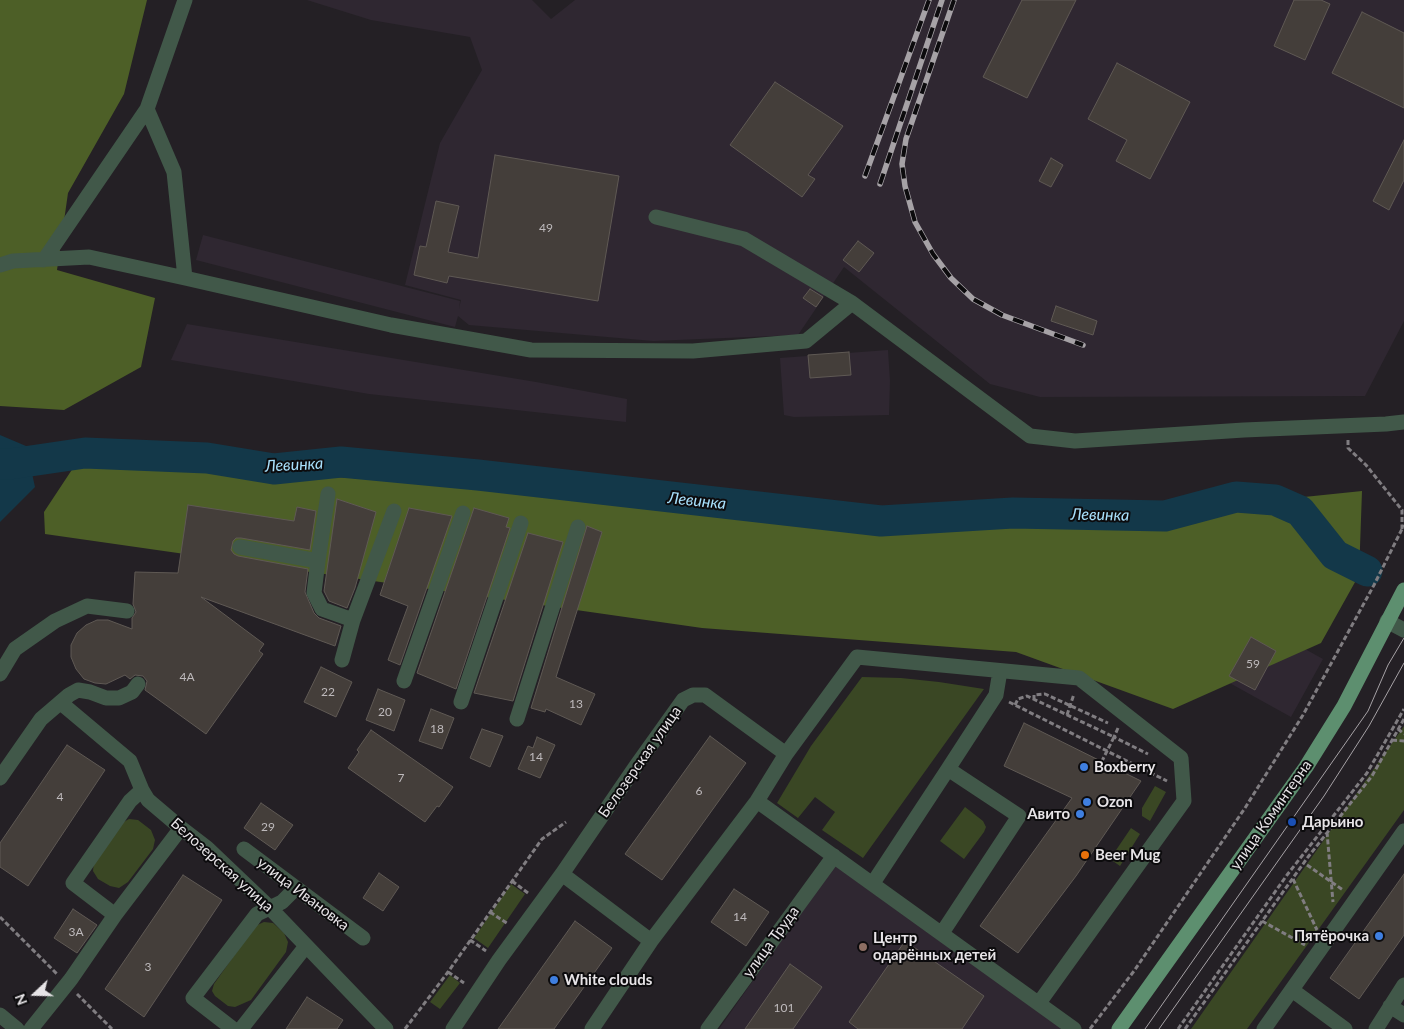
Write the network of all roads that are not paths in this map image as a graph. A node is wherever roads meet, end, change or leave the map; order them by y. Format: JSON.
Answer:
{"nodes":[{"id":1,"x":185,"y":0,"type":"edge"},
{"id":2,"x":147,"y":109,"type":"junction"},
{"id":3,"x":656,"y":217,"type":"dead end"},
{"id":4,"x":44,"y":260,"type":"junction"},
{"id":5,"x":0,"y":265,"type":"edge"},
{"id":6,"x":185,"y":278,"type":"junction"},
{"id":7,"x":852,"y":303,"type":"junction"},
{"id":8,"x":1404,"y":422,"type":"edge"},
{"id":9,"x":328,"y":494,"type":"dead end"},
{"id":10,"x":394,"y":511,"type":"dead end"},
{"id":11,"x":463,"y":513,"type":"dead end"},
{"id":12,"x":521,"y":523,"type":"dead end"},
{"id":13,"x":578,"y":527,"type":"dead end"},
{"id":14,"x":240,"y":547,"type":"dead end"},
{"id":15,"x":318,"y":561,"type":"junction"},
{"id":16,"x":1404,"y":590,"type":"edge"},
{"id":17,"x":127,"y":611,"type":"dead end"},
{"id":18,"x":353,"y":620,"type":"junction"},
{"id":19,"x":1387,"y":621,"type":"junction"},
{"id":20,"x":1404,"y":630,"type":"edge"},
{"id":21,"x":342,"y":660,"type":"dead end"},
{"id":22,"x":1000,"y":671,"type":"junction"},
{"id":23,"x":0,"y":674,"type":"edge"},
{"id":24,"x":404,"y":681,"type":"dead end"},
{"id":25,"x":138,"y":684,"type":"dead end"},
{"id":26,"x":461,"y":702,"type":"dead end"},
{"id":27,"x":61,"y":703,"type":"junction"},
{"id":28,"x":517,"y":718,"type":"dead end"},
{"id":29,"x":786,"y":754,"type":"junction"},
{"id":30,"x":948,"y":769,"type":"junction"},
{"id":31,"x":0,"y":778,"type":"edge"},
{"id":32,"x":142,"y":790,"type":"junction"},
{"id":33,"x":756,"y":801,"type":"junction"},
{"id":34,"x":181,"y":828,"type":"junction"},
{"id":35,"x":1404,"y":831,"type":"edge"},
{"id":36,"x":244,"y":849,"type":"dead end"},
{"id":37,"x":834,"y":856,"type":"junction"},
{"id":38,"x":562,"y":874,"type":"junction"},
{"id":39,"x":873,"y":883,"type":"junction"},
{"id":40,"x":295,"y":888,"type":"junction"},
{"id":41,"x":270,"y":908,"type":"junction"},
{"id":42,"x":115,"y":915,"type":"junction"},
{"id":43,"x":942,"y":934,"type":"junction"},
{"id":44,"x":363,"y":938,"type":"dead end"},
{"id":45,"x":651,"y":941,"type":"junction"},
{"id":46,"x":306,"y":946,"type":"junction"},
{"id":47,"x":1404,"y":985,"type":"edge"},
{"id":48,"x":1292,"y":990,"type":"junction"},
{"id":49,"x":1039,"y":1004,"type":"junction"},
{"id":50,"x":1390,"y":1006,"type":"junction"},
{"id":51,"x":0,"y":1015,"type":"edge"},
{"id":52,"x":1404,"y":1015,"type":"edge"},
{"id":53,"x":384,"y":1028,"type":"edge"},
{"id":54,"x":17,"y":1029,"type":"edge"},
{"id":55,"x":31,"y":1029,"type":"edge"},
{"id":56,"x":233,"y":1029,"type":"edge"},
{"id":57,"x":241,"y":1029,"type":"edge"},
{"id":58,"x":453,"y":1029,"type":"edge"},
{"id":59,"x":592,"y":1029,"type":"edge"},
{"id":60,"x":708,"y":1029,"type":"edge"},
{"id":61,"x":1074,"y":1029,"type":"edge"},
{"id":62,"x":1119,"y":1029,"type":"edge"},
{"id":63,"x":1264,"y":1029,"type":"edge"},
{"id":64,"x":1345,"y":1029,"type":"edge"},
{"id":65,"x":1376,"y":1029,"type":"edge"}],
"edges":[{"from":1,"to":2,"type":"street"},
{"from":2,"to":4,"type":"street"},
{"from":2,"to":6,"type":"street"},
{"from":3,"to":7,"type":"street"},
{"from":4,"to":5,"type":"street"},
{"from":4,"to":6,"type":"street"},
{"from":6,"to":7,"type":"street"},
{"from":7,"to":8,"type":"street"},
{"from":9,"to":15,"type":"street"},
{"from":10,"to":18,"type":"street"},
{"from":11,"to":24,"type":"street"},
{"from":12,"to":26,"type":"street"},
{"from":13,"to":28,"type":"street"},
{"from":14,"to":15,"type":"street"},
{"from":15,"to":18,"type":"street"},
{"from":16,"to":19,"type":"main road","name":"улица Коминтерна"},
{"from":17,"to":23,"type":"street"},
{"from":18,"to":21,"type":"street"},
{"from":19,"to":20,"type":"street"},
{"from":19,"to":62,"type":"main road","name":"улица Коминтерна"},
{"from":22,"to":29,"type":"street"},
{"from":22,"to":30,"type":"street"},
{"from":22,"to":49,"type":"street"},
{"from":25,"to":27,"type":"street"},
{"from":27,"to":31,"type":"street"},
{"from":27,"to":32,"type":"street","name":"Белозерская улица"},
{"from":29,"to":33,"type":"street"},
{"from":29,"to":38,"type":"street","name":"Белозерская улица"},
{"from":30,"to":39,"type":"street"},
{"from":30,"to":43,"type":"street"},
{"from":32,"to":34,"type":"street","name":"Белозерская улица"},
{"from":32,"to":42,"type":"street"},
{"from":33,"to":37,"type":"street"},
{"from":33,"to":45,"type":"street"},
{"from":34,"to":41,"type":"street","name":"Белозерская улица"},
{"from":34,"to":42,"type":"street"},
{"from":35,"to":48,"type":"street"},
{"from":36,"to":40,"type":"street","name":"улица Ивановка"},
{"from":37,"to":39,"type":"street"},
{"from":37,"to":60,"type":"street","name":"улица Труда"},
{"from":38,"to":45,"type":"street"},
{"from":38,"to":58,"type":"street","name":"Белозерская улица"},
{"from":39,"to":43,"type":"street"},
{"from":40,"to":41,"type":"street"},
{"from":40,"to":44,"type":"street","name":"улица Ивановка"},
{"from":41,"to":46,"type":"street","name":"Белозерская улица"},
{"from":41,"to":56,"type":"street"},
{"from":42,"to":55,"type":"street"},
{"from":43,"to":49,"type":"street"},
{"from":45,"to":59,"type":"street"},
{"from":46,"to":53,"type":"street","name":"Белозерская улица"},
{"from":46,"to":57,"type":"street"},
{"from":47,"to":50,"type":"street"},
{"from":48,"to":63,"type":"street"},
{"from":48,"to":64,"type":"street"},
{"from":49,"to":61,"type":"street"},
{"from":50,"to":52,"type":"street"},
{"from":50,"to":65,"type":"street"},
{"from":51,"to":54,"type":"street"}]}
